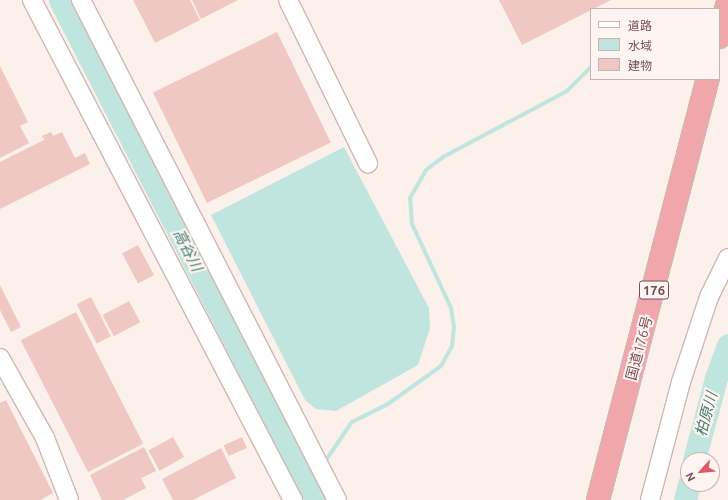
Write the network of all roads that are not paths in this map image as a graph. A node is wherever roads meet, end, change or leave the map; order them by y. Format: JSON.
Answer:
{"nodes":[{"id":1,"x":32,"y":0,"type":"edge"},
{"id":2,"x":81,"y":0,"type":"edge"},
{"id":3,"x":288,"y":0,"type":"edge"},
{"id":4,"x":727,"y":9,"type":"edge"},
{"id":5,"x":720,"y":34,"type":"edge"},
{"id":6,"x":708,"y":80,"type":"edge"},
{"id":7,"x":368,"y":163,"type":"dead end"},
{"id":8,"x":728,"y":258,"type":"edge"},
{"id":9,"x":0,"y":358,"type":"edge"},
{"id":10,"x":6,"y":384,"type":"edge"},
{"id":11,"x":69,"y":500,"type":"edge"},
{"id":12,"x":293,"y":500,"type":"edge"},
{"id":13,"x":337,"y":500,"type":"edge"},
{"id":14,"x":598,"y":500,"type":"edge"},
{"id":15,"x":650,"y":500,"type":"edge"}],
"edges":[{"from":1,"to":12,"type":"street"},
{"from":2,"to":13,"type":"street"},
{"from":3,"to":7,"type":"street"},
{"from":4,"to":5,"type":"highway"},
{"from":6,"to":14,"type":"highway","name":"国道176号","number":"176"},
{"from":8,"to":15,"type":"street"},
{"from":9,"to":10,"type":"street"},
{"from":10,"to":11,"type":"street"}]}
